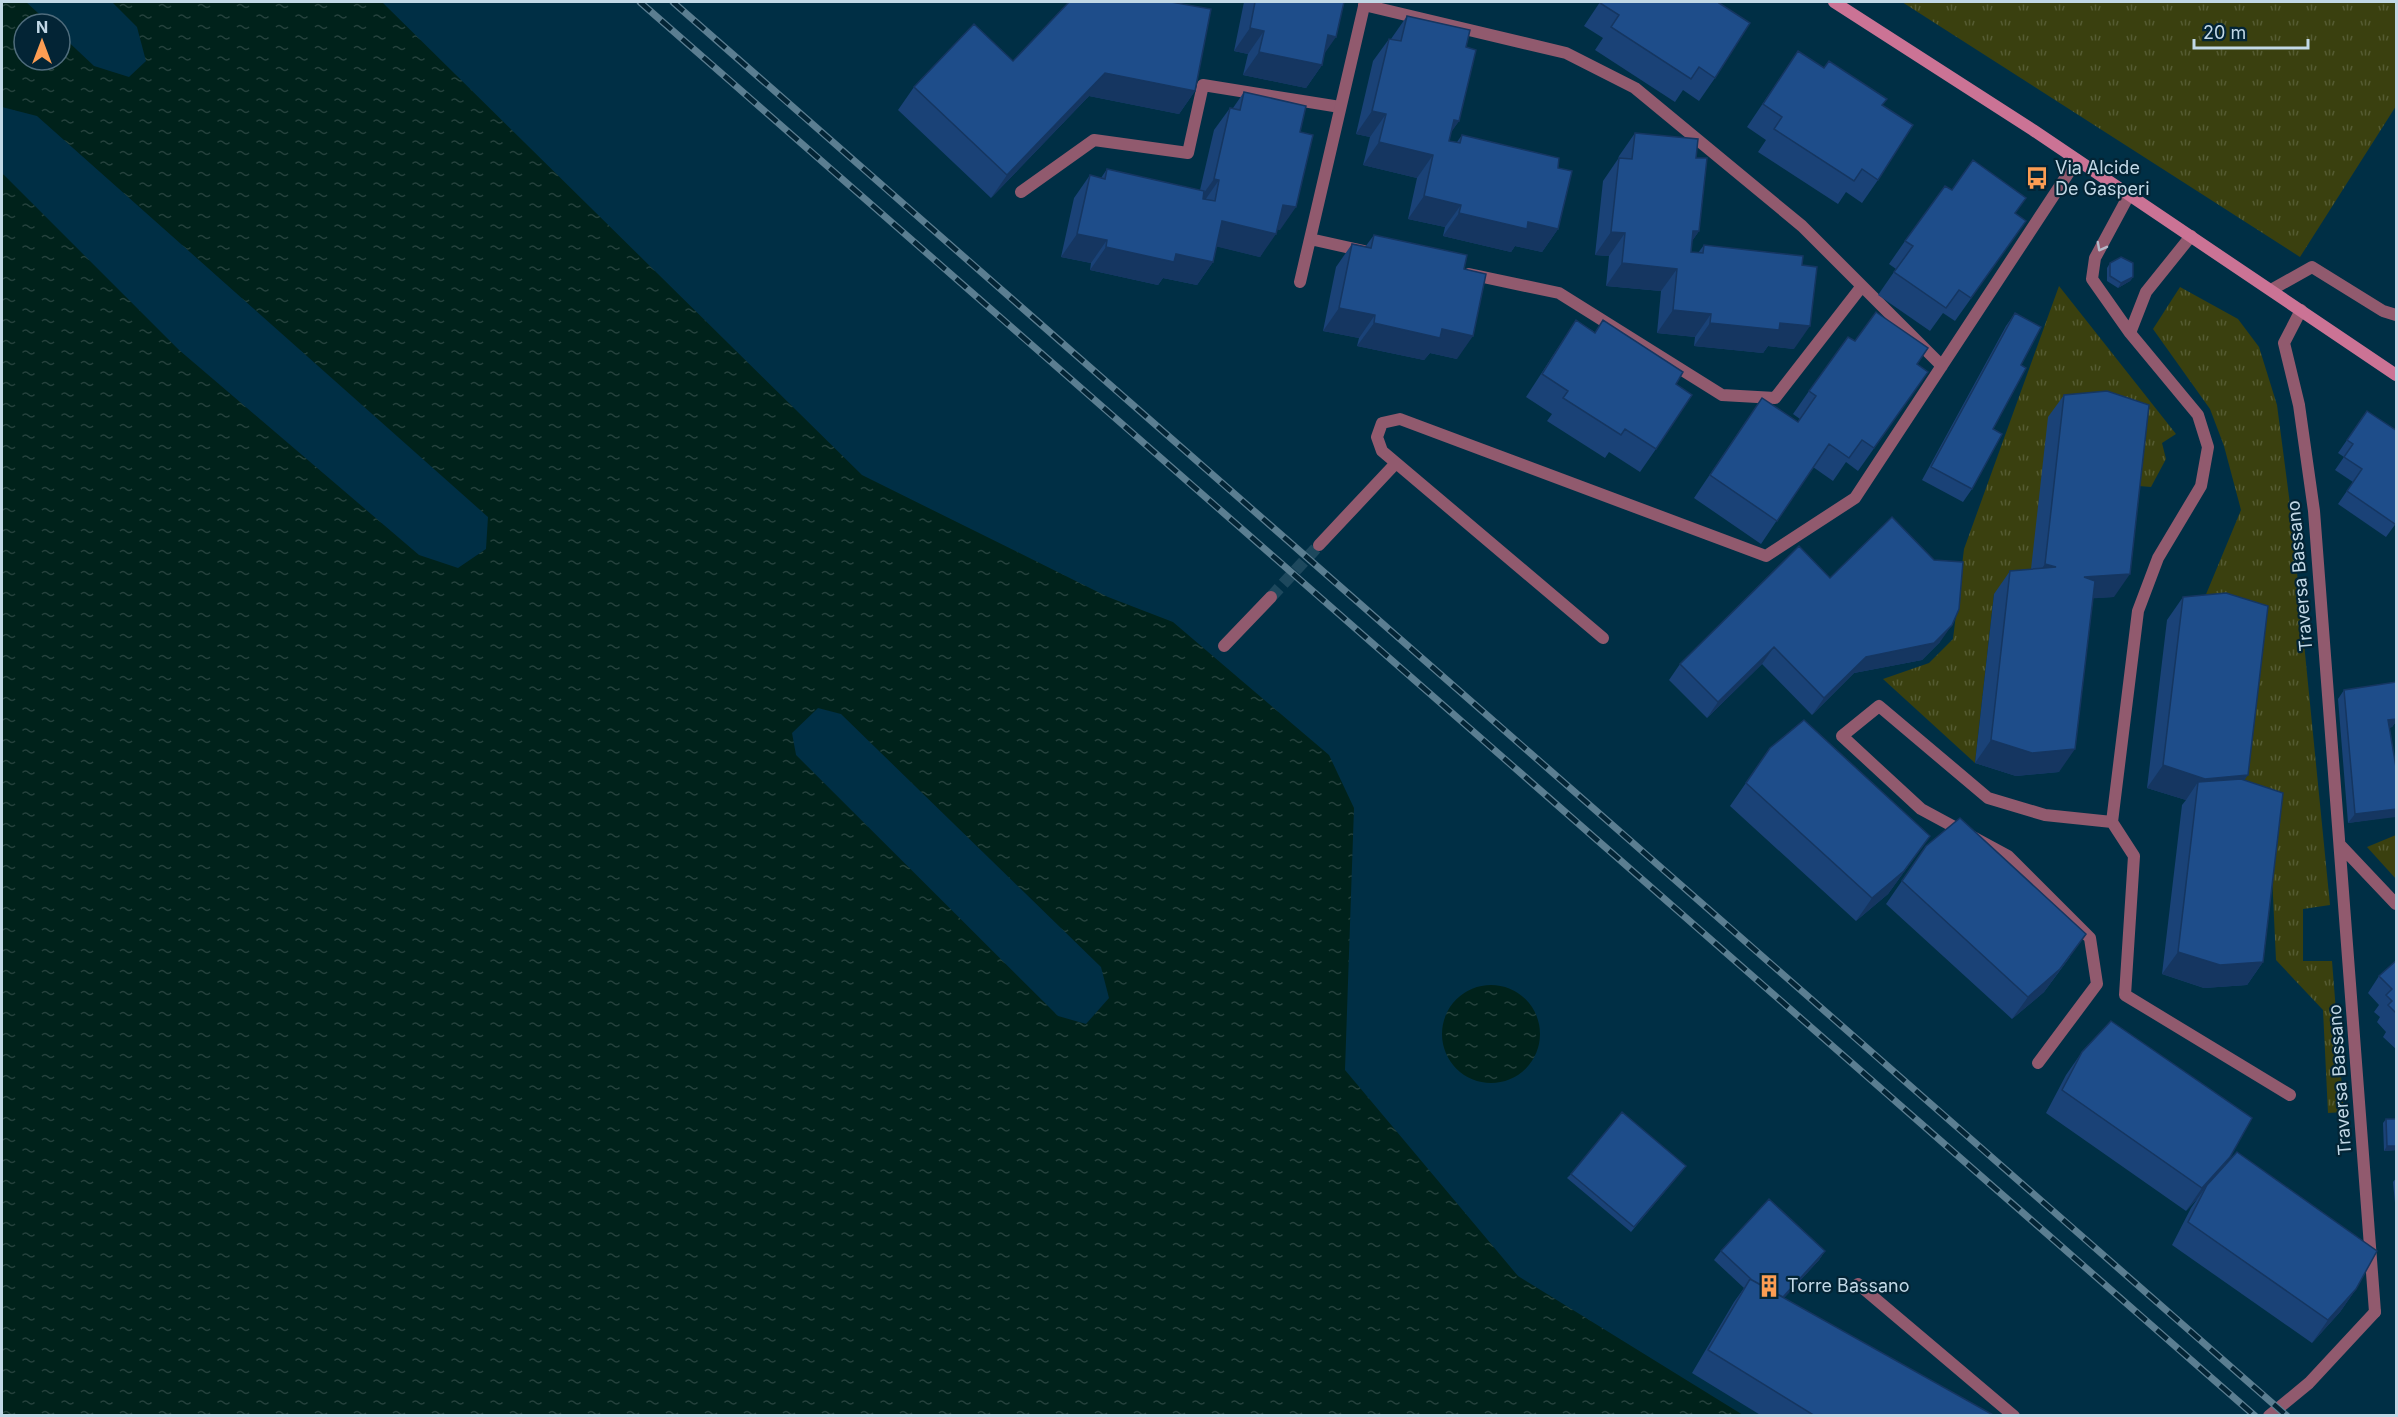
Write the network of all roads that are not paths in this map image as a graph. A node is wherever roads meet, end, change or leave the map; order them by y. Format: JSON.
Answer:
{"nodes":[{"id":1,"x":1834,"y":2,"type":"edge"},
{"id":2,"x":1364,"y":3,"type":"edge"},
{"id":3,"x":1340,"y":107,"type":"junction"},
{"id":4,"x":2077,"y":160,"type":"junction"},
{"id":5,"x":1021,"y":192,"type":"edge"},
{"id":6,"x":2129,"y":195,"type":"junction"},
{"id":7,"x":2191,"y":236,"type":"junction"},
{"id":8,"x":1310,"y":239,"type":"junction"},
{"id":9,"x":1378,"y":254,"type":"edge"},
{"id":10,"x":1457,"y":271,"type":"edge"},
{"id":11,"x":1300,"y":282,"type":"dead end"},
{"id":12,"x":1862,"y":286,"type":"junction"},
{"id":13,"x":2271,"y":290,"type":"junction"},
{"id":14,"x":2301,"y":310,"type":"junction"},
{"id":15,"x":2397,"y":315,"type":"edge"},
{"id":16,"x":2130,"y":333,"type":"junction"},
{"id":17,"x":1942,"y":366,"type":"junction"},
{"id":18,"x":2397,"y":375,"type":"edge"},
{"id":19,"x":1396,"y":463,"type":"junction"},
{"id":20,"x":1319,"y":545,"type":"tunnel mouth"},
{"id":21,"x":1271,"y":597,"type":"tunnel mouth"},
{"id":22,"x":1603,"y":638,"type":"dead end"},
{"id":23,"x":1224,"y":646,"type":"dead end"},
{"id":24,"x":2112,"y":822,"type":"junction"},
{"id":25,"x":2340,"y":844,"type":"junction"},
{"id":26,"x":2397,"y":904,"type":"edge"},
{"id":27,"x":2038,"y":1062,"type":"dead end"},
{"id":28,"x":2290,"y":1095,"type":"dead end"},
{"id":29,"x":1858,"y":1284,"type":"dead end"},
{"id":30,"x":2014,"y":1416,"type":"edge"},
{"id":31,"x":2269,"y":1416,"type":"edge"}],
"edges":[{"from":1,"to":4,"type":"street"},
{"from":2,"to":3,"type":"street"},
{"from":2,"to":12,"type":"street"},
{"from":3,"to":5,"type":"street"},
{"from":3,"to":8,"type":"street"},
{"from":4,"to":6,"type":"street"},
{"from":4,"to":17,"type":"street"},
{"from":6,"to":7,"type":"street"},
{"from":6,"to":16,"type":"street","one_way":true},
{"from":7,"to":13,"type":"street"},
{"from":7,"to":16,"type":"street"},
{"from":8,"to":9,"type":"street"},
{"from":8,"to":11,"type":"street"},
{"from":10,"to":12,"type":"street"},
{"from":12,"to":17,"type":"street"},
{"from":13,"to":14,"type":"street"},
{"from":13,"to":15,"type":"street"},
{"from":14,"to":18,"type":"street"},
{"from":14,"to":25,"type":"street","name":"Traversa Bassano"},
{"from":16,"to":24,"type":"street"},
{"from":17,"to":19,"type":"street"},
{"from":19,"to":20,"type":"street"},
{"from":19,"to":22,"type":"street"},
{"from":21,"to":23,"type":"street"},
{"from":24,"to":27,"type":"street"},
{"from":24,"to":28,"type":"street"},
{"from":25,"to":26,"type":"street"},
{"from":25,"to":31,"type":"street","name":"Traversa Bassano"},
{"from":29,"to":30,"type":"street"}]}
